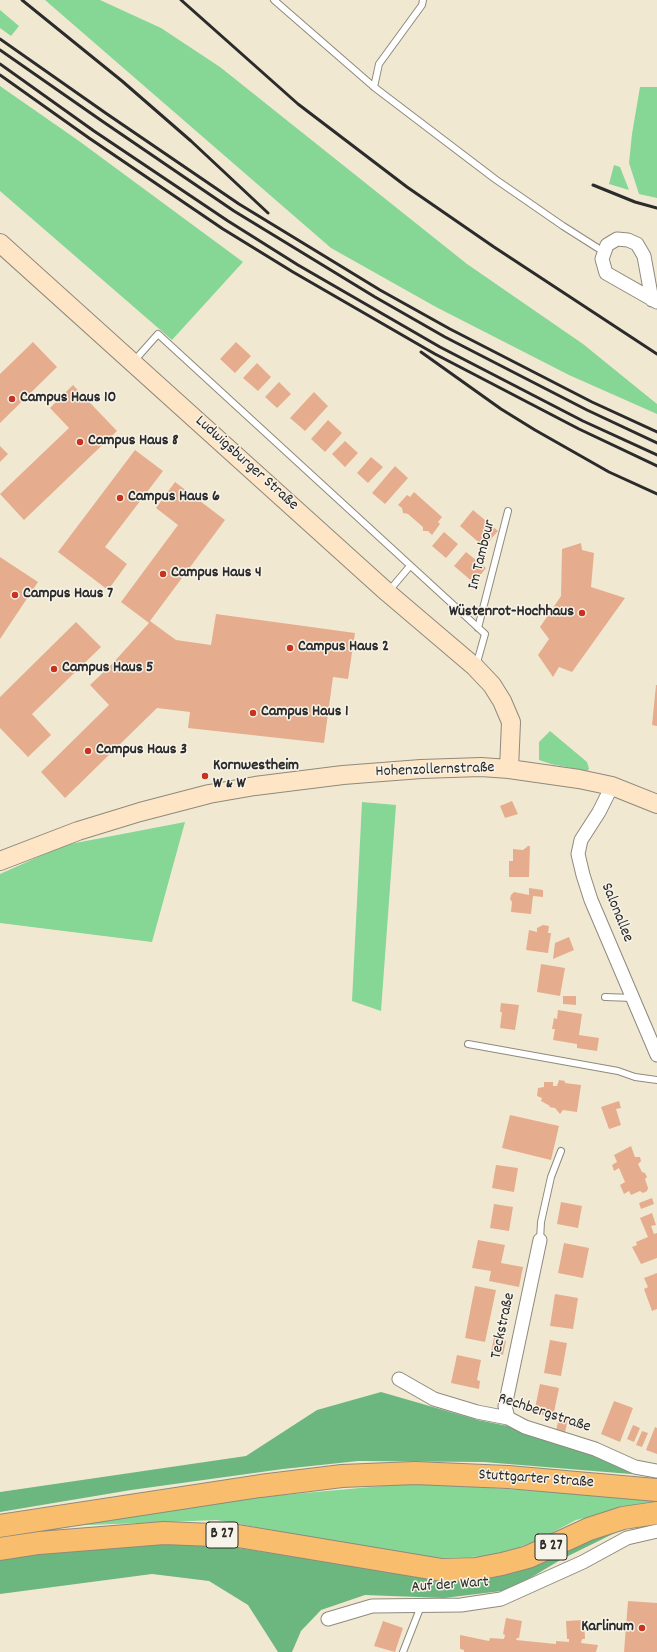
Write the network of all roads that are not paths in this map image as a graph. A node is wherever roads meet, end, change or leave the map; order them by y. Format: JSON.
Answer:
{"nodes":[{"id":1,"x":274,"y":0,"type":"edge"},
{"id":2,"x":423,"y":0,"type":"edge"},
{"id":3,"x":374,"y":87,"type":"junction"},
{"id":4,"x":0,"y":243,"type":"edge"},
{"id":5,"x":604,"y":252,"type":"junction"},
{"id":6,"x":655,"y":301,"type":"edge"},
{"id":7,"x":133,"y":362,"type":"junction"},
{"id":8,"x":508,"y":510,"type":"dead end"},
{"id":9,"x":410,"y":566,"type":"junction"},
{"id":10,"x":388,"y":592,"type":"junction"},
{"id":11,"x":478,"y":628,"type":"junction"},
{"id":12,"x":475,"y":668,"type":"junction"},
{"id":13,"x":509,"y":769,"type":"junction"},
{"id":14,"x":618,"y":788,"type":"junction"},
{"id":15,"x":657,"y":804,"type":"edge"},
{"id":16,"x":0,"y":861,"type":"edge"},
{"id":17,"x":604,"y":997,"type":"dead end"},
{"id":18,"x":633,"y":998,"type":"junction"},
{"id":19,"x":468,"y":1044,"type":"dead end"},
{"id":20,"x":657,"y":1055,"type":"edge"},
{"id":21,"x":657,"y":1080,"type":"edge"},
{"id":22,"x":561,"y":1151,"type":"dead end"},
{"id":23,"x":540,"y":1240,"type":"joint"},
{"id":24,"x":399,"y":1379,"type":"dead end"},
{"id":25,"x":508,"y":1418,"type":"junction"},
{"id":26,"x":657,"y":1471,"type":"edge"},
{"id":27,"x":657,"y":1490,"type":"edge"},
{"id":28,"x":657,"y":1513,"type":"edge"},
{"id":29,"x":0,"y":1526,"type":"edge"},
{"id":30,"x":657,"y":1530,"type":"edge"},
{"id":31,"x":0,"y":1549,"type":"edge"},
{"id":32,"x":421,"y":1606,"type":"junction"},
{"id":33,"x":328,"y":1619,"type":"dead end"},
{"id":34,"x":403,"y":1652,"type":"edge"}],
"edges":[{"from":1,"to":3,"type":"lane"},
{"from":2,"to":3,"type":"lane"},
{"from":3,"to":5,"type":"lane"},
{"from":4,"to":7,"type":"main road","name":"Ludwigsburger Straße"},
{"from":5,"to":6,"type":"street"},
{"from":5,"to":6,"type":"street"},
{"from":7,"to":9,"type":"lane"},
{"from":7,"to":10,"type":"main road","name":"Ludwigsburger Straße"},
{"from":8,"to":11,"type":"lane","name":"Im Tambour"},
{"from":9,"to":10,"type":"lane"},
{"from":9,"to":11,"type":"lane"},
{"from":10,"to":12,"type":"main road","name":"Ludwigsburger Straße"},
{"from":11,"to":12,"type":"lane"},
{"from":12,"to":13,"type":"main road","name":"Ludwigsburger Straße"},
{"from":13,"to":14,"type":"main road","name":"Hohenzollernstraße"},
{"from":13,"to":16,"type":"main road","name":"Hohenzollernstraße"},
{"from":14,"to":15,"type":"main road","name":"Hohenzollernstraße"},
{"from":14,"to":18,"type":"street","name":"Salonallee"},
{"from":17,"to":18,"type":"lane"},
{"from":18,"to":20,"type":"street","name":"Salonallee"},
{"from":19,"to":21,"type":"lane"},
{"from":22,"to":23,"type":"lane"},
{"from":23,"to":25,"type":"street","name":"Teckstraße"},
{"from":24,"to":25,"type":"street","name":"Rechbergstraße"},
{"from":25,"to":26,"type":"street","name":"Rechbergstraße"},
{"from":27,"to":29,"type":"highway","name":"Stuttgarter Straße"},
{"from":28,"to":31,"type":"highway","number":"B 27"},
{"from":30,"to":32,"type":"street","name":"Auf der Wart"},
{"from":32,"to":33,"type":"street","name":"Auf der Wart"},
{"from":32,"to":34,"type":"lane"}]}
